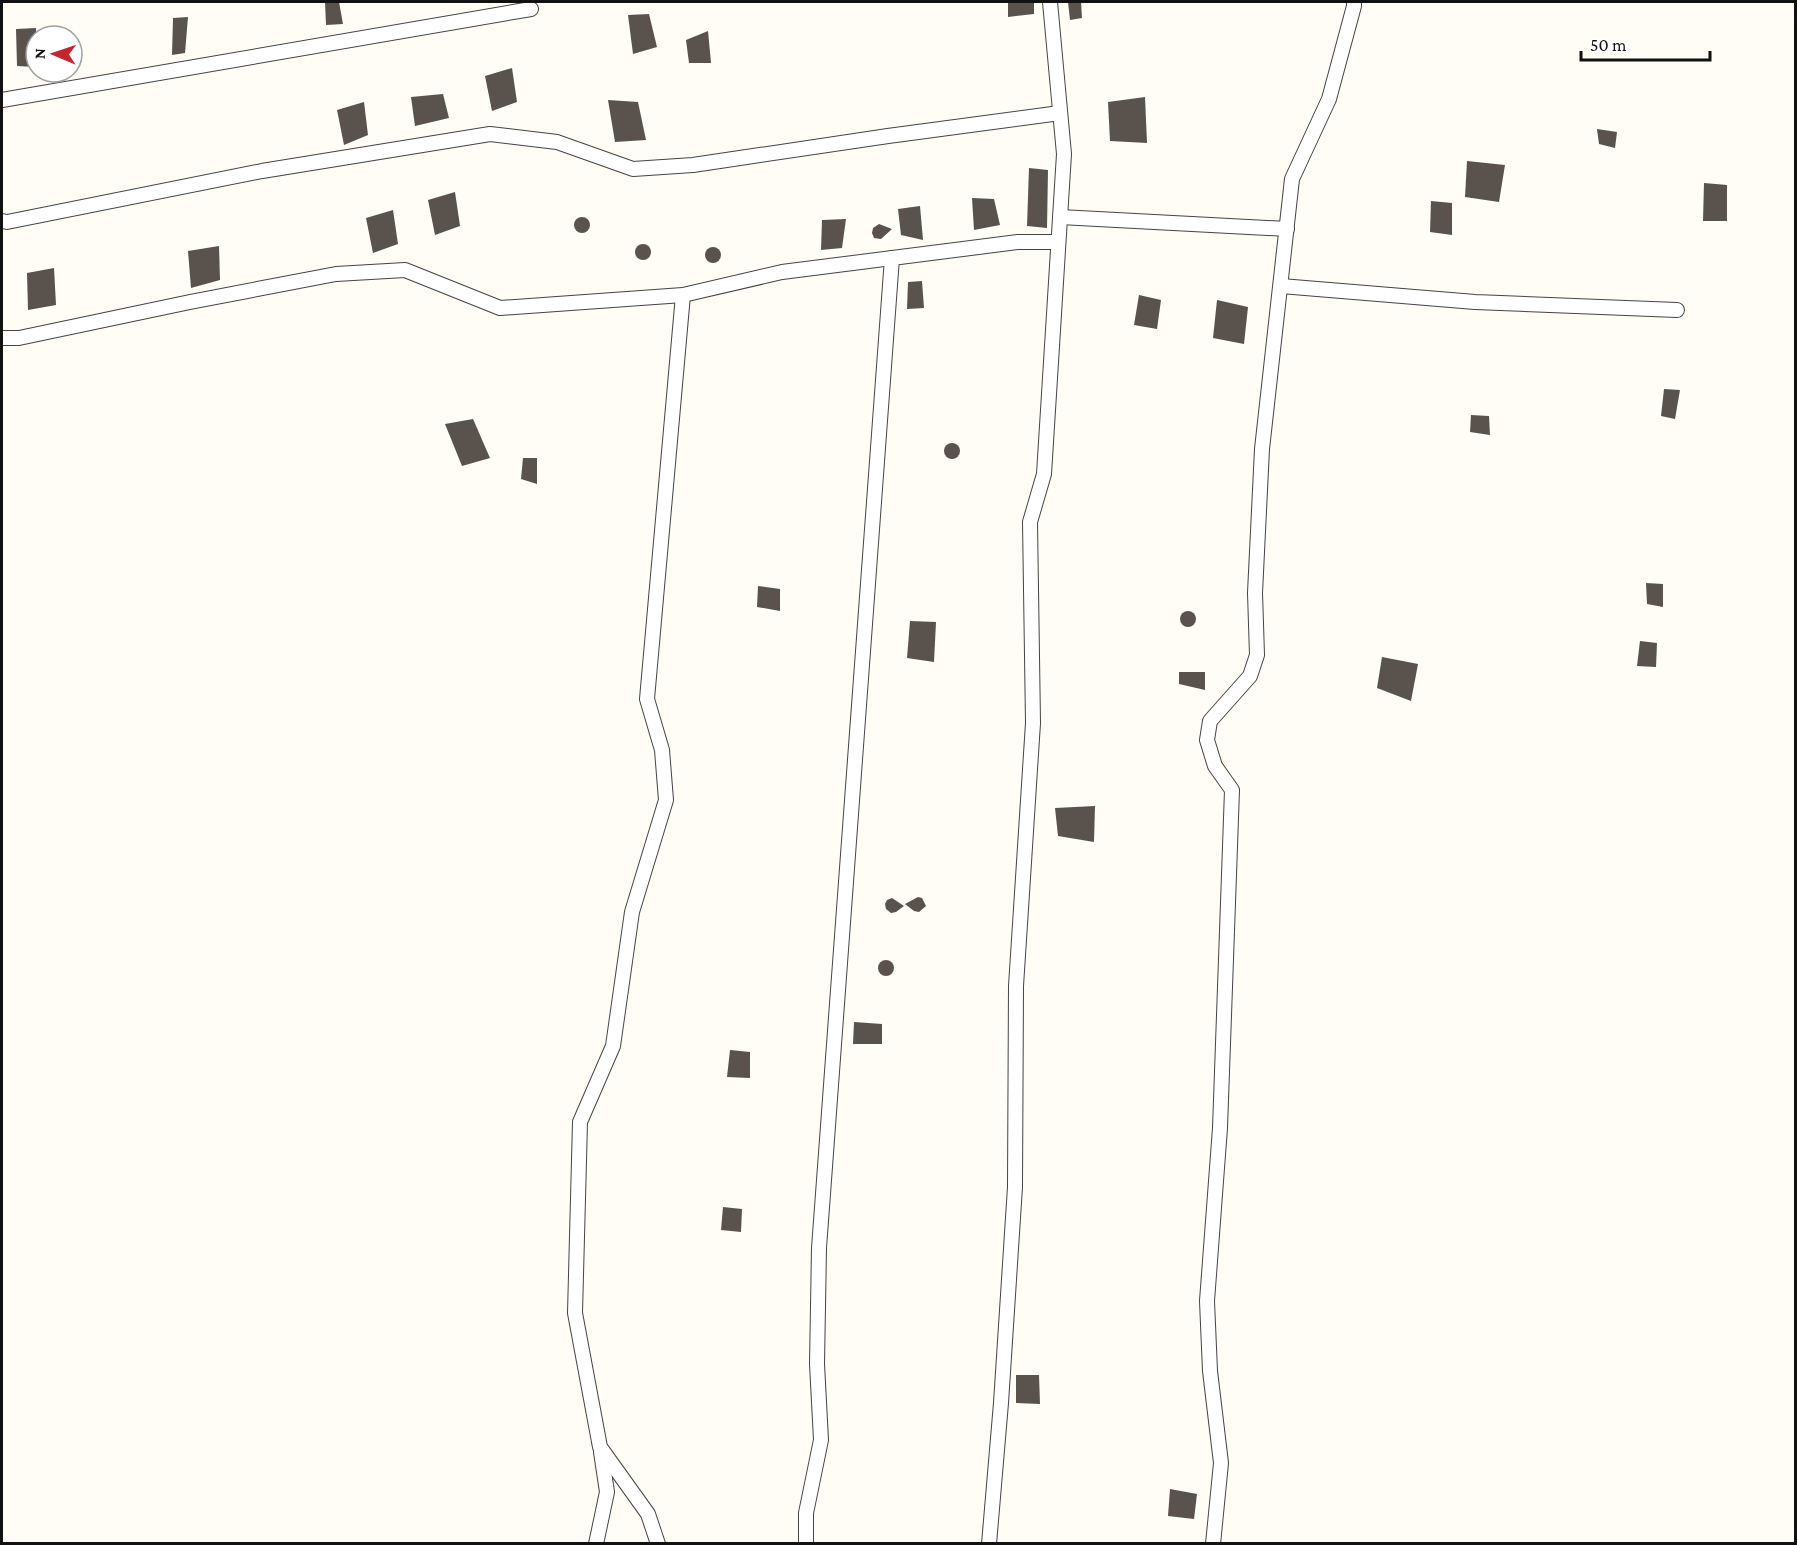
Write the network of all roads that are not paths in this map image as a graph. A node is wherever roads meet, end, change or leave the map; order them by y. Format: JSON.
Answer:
{"nodes":[{"id":1,"x":1050,"y":2,"type":"edge"},
{"id":2,"x":1354,"y":2,"type":"edge"},
{"id":3,"x":531,"y":9,"type":"dead end"},
{"id":4,"x":2,"y":100,"type":"edge"},
{"id":5,"x":1060,"y":113,"type":"junction"},
{"id":6,"x":1060,"y":217,"type":"junction"},
{"id":7,"x":2,"y":221,"type":"edge"},
{"id":8,"x":1287,"y":229,"type":"junction"},
{"id":9,"x":1058,"y":242,"type":"junction"},
{"id":10,"x":892,"y":258,"type":"junction"},
{"id":11,"x":1281,"y":286,"type":"junction"},
{"id":12,"x":683,"y":296,"type":"junction"},
{"id":13,"x":1677,"y":310,"type":"dead end"},
{"id":14,"x":2,"y":338,"type":"edge"},
{"id":15,"x":600,"y":1447,"type":"junction"},
{"id":16,"x":596,"y":1544,"type":"edge"},
{"id":17,"x":658,"y":1544,"type":"edge"},
{"id":18,"x":806,"y":1544,"type":"edge"},
{"id":19,"x":989,"y":1544,"type":"edge"},
{"id":20,"x":1213,"y":1544,"type":"edge"}],
"edges":[{"from":1,"to":5,"type":"street"},
{"from":2,"to":8,"type":"street"},
{"from":3,"to":4,"type":"street"},
{"from":5,"to":6,"type":"street"},
{"from":5,"to":7,"type":"street"},
{"from":6,"to":8,"type":"street"},
{"from":6,"to":9,"type":"street"},
{"from":8,"to":11,"type":"street"},
{"from":9,"to":10,"type":"street"},
{"from":9,"to":19,"type":"street"},
{"from":10,"to":12,"type":"street"},
{"from":10,"to":18,"type":"street"},
{"from":11,"to":13,"type":"street"},
{"from":11,"to":20,"type":"street"},
{"from":12,"to":14,"type":"street"},
{"from":12,"to":15,"type":"street"},
{"from":15,"to":16,"type":"street"},
{"from":15,"to":17,"type":"street"}]}
